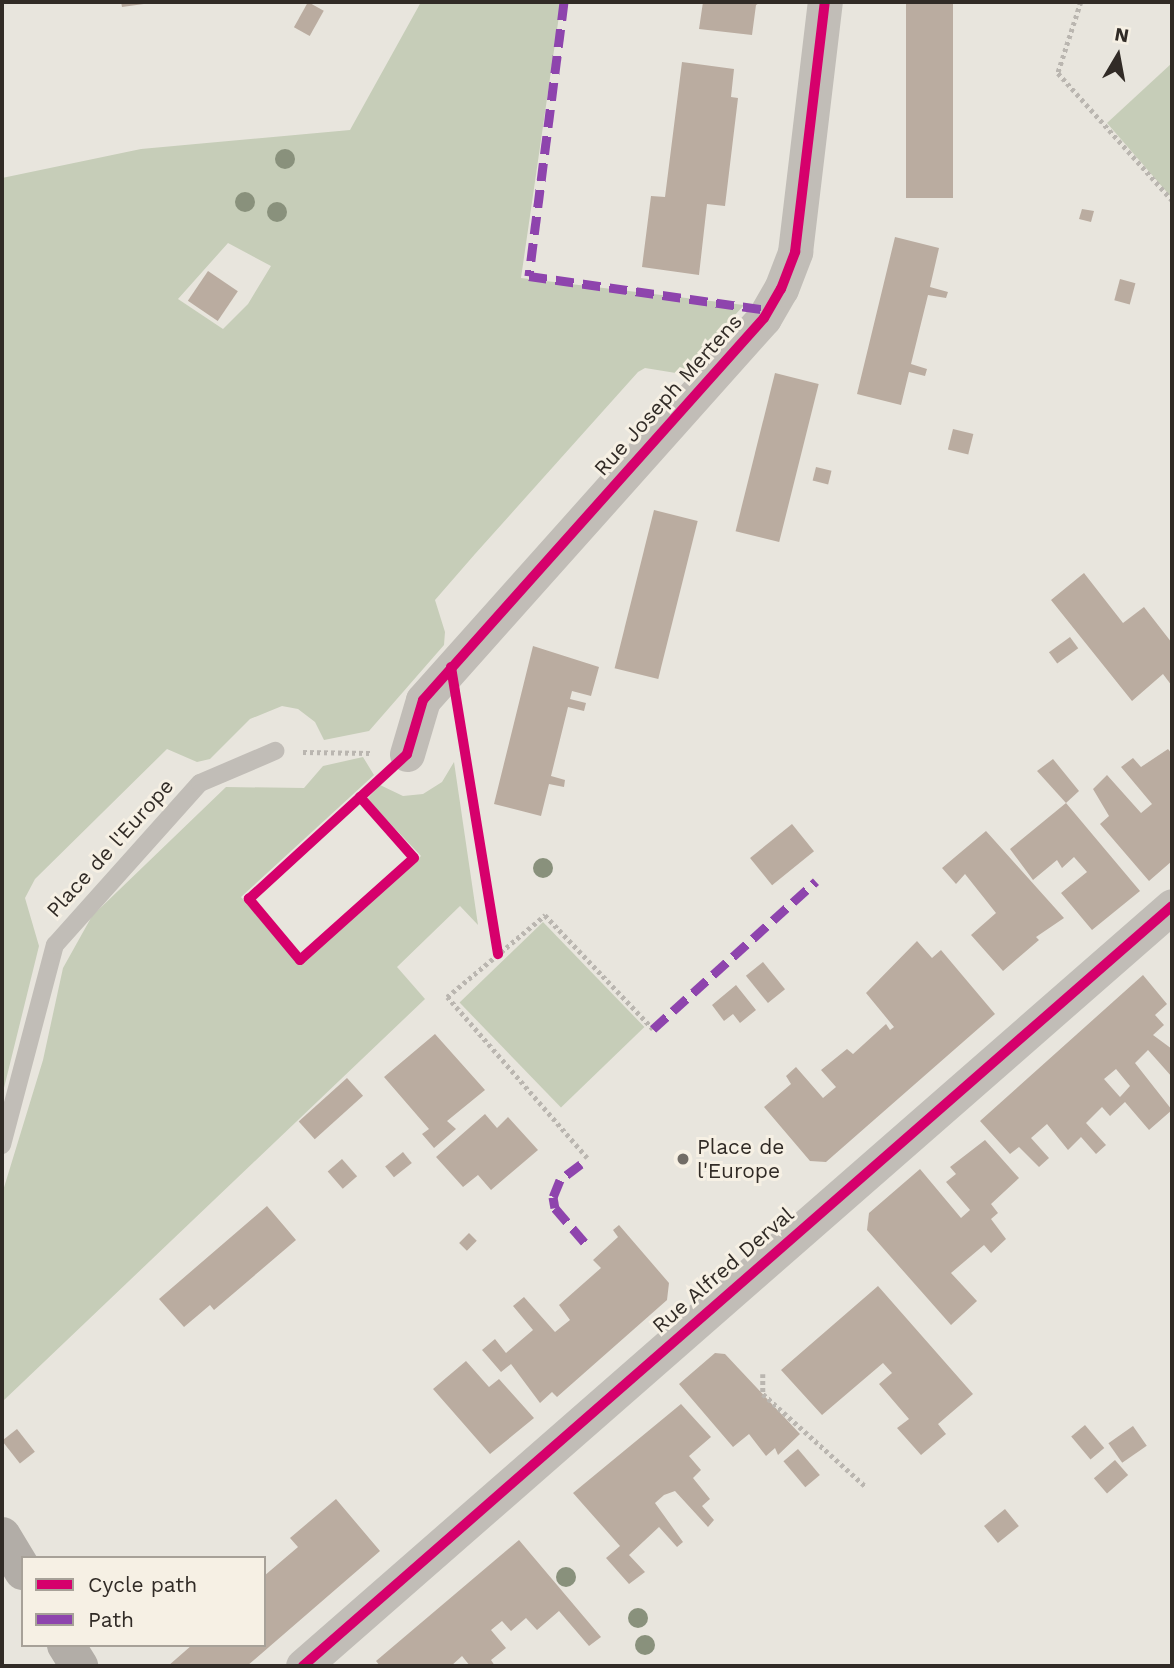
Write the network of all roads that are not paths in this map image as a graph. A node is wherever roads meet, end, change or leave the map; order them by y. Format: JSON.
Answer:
{"nodes":[{"id":1,"x":825,"y":2,"type":"edge"},
{"id":2,"x":275,"y":751,"type":"road end"},
{"id":3,"x":407,"y":754,"type":"road end"},
{"id":4,"x":1172,"y":906,"type":"edge"},
{"id":5,"x":2,"y":1145,"type":"edge"},
{"id":6,"x":2,"y":1536,"type":"edge"},
{"id":7,"x":21,"y":1568,"type":"edge"},
{"id":8,"x":67,"y":1647,"type":"edge"},
{"id":9,"x":79,"y":1666,"type":"edge"},
{"id":10,"x":303,"y":1666,"type":"edge"}],
"edges":[{"from":1,"to":3,"type":"street","name":"Rue Joseph Mertens"},
{"from":2,"to":5,"type":"lane","name":"Place de l'Europe"},
{"from":4,"to":10,"type":"street","name":"Rue Alfred Derval"},
{"from":6,"to":7,"type":"street"},
{"from":8,"to":9,"type":"street"}]}
